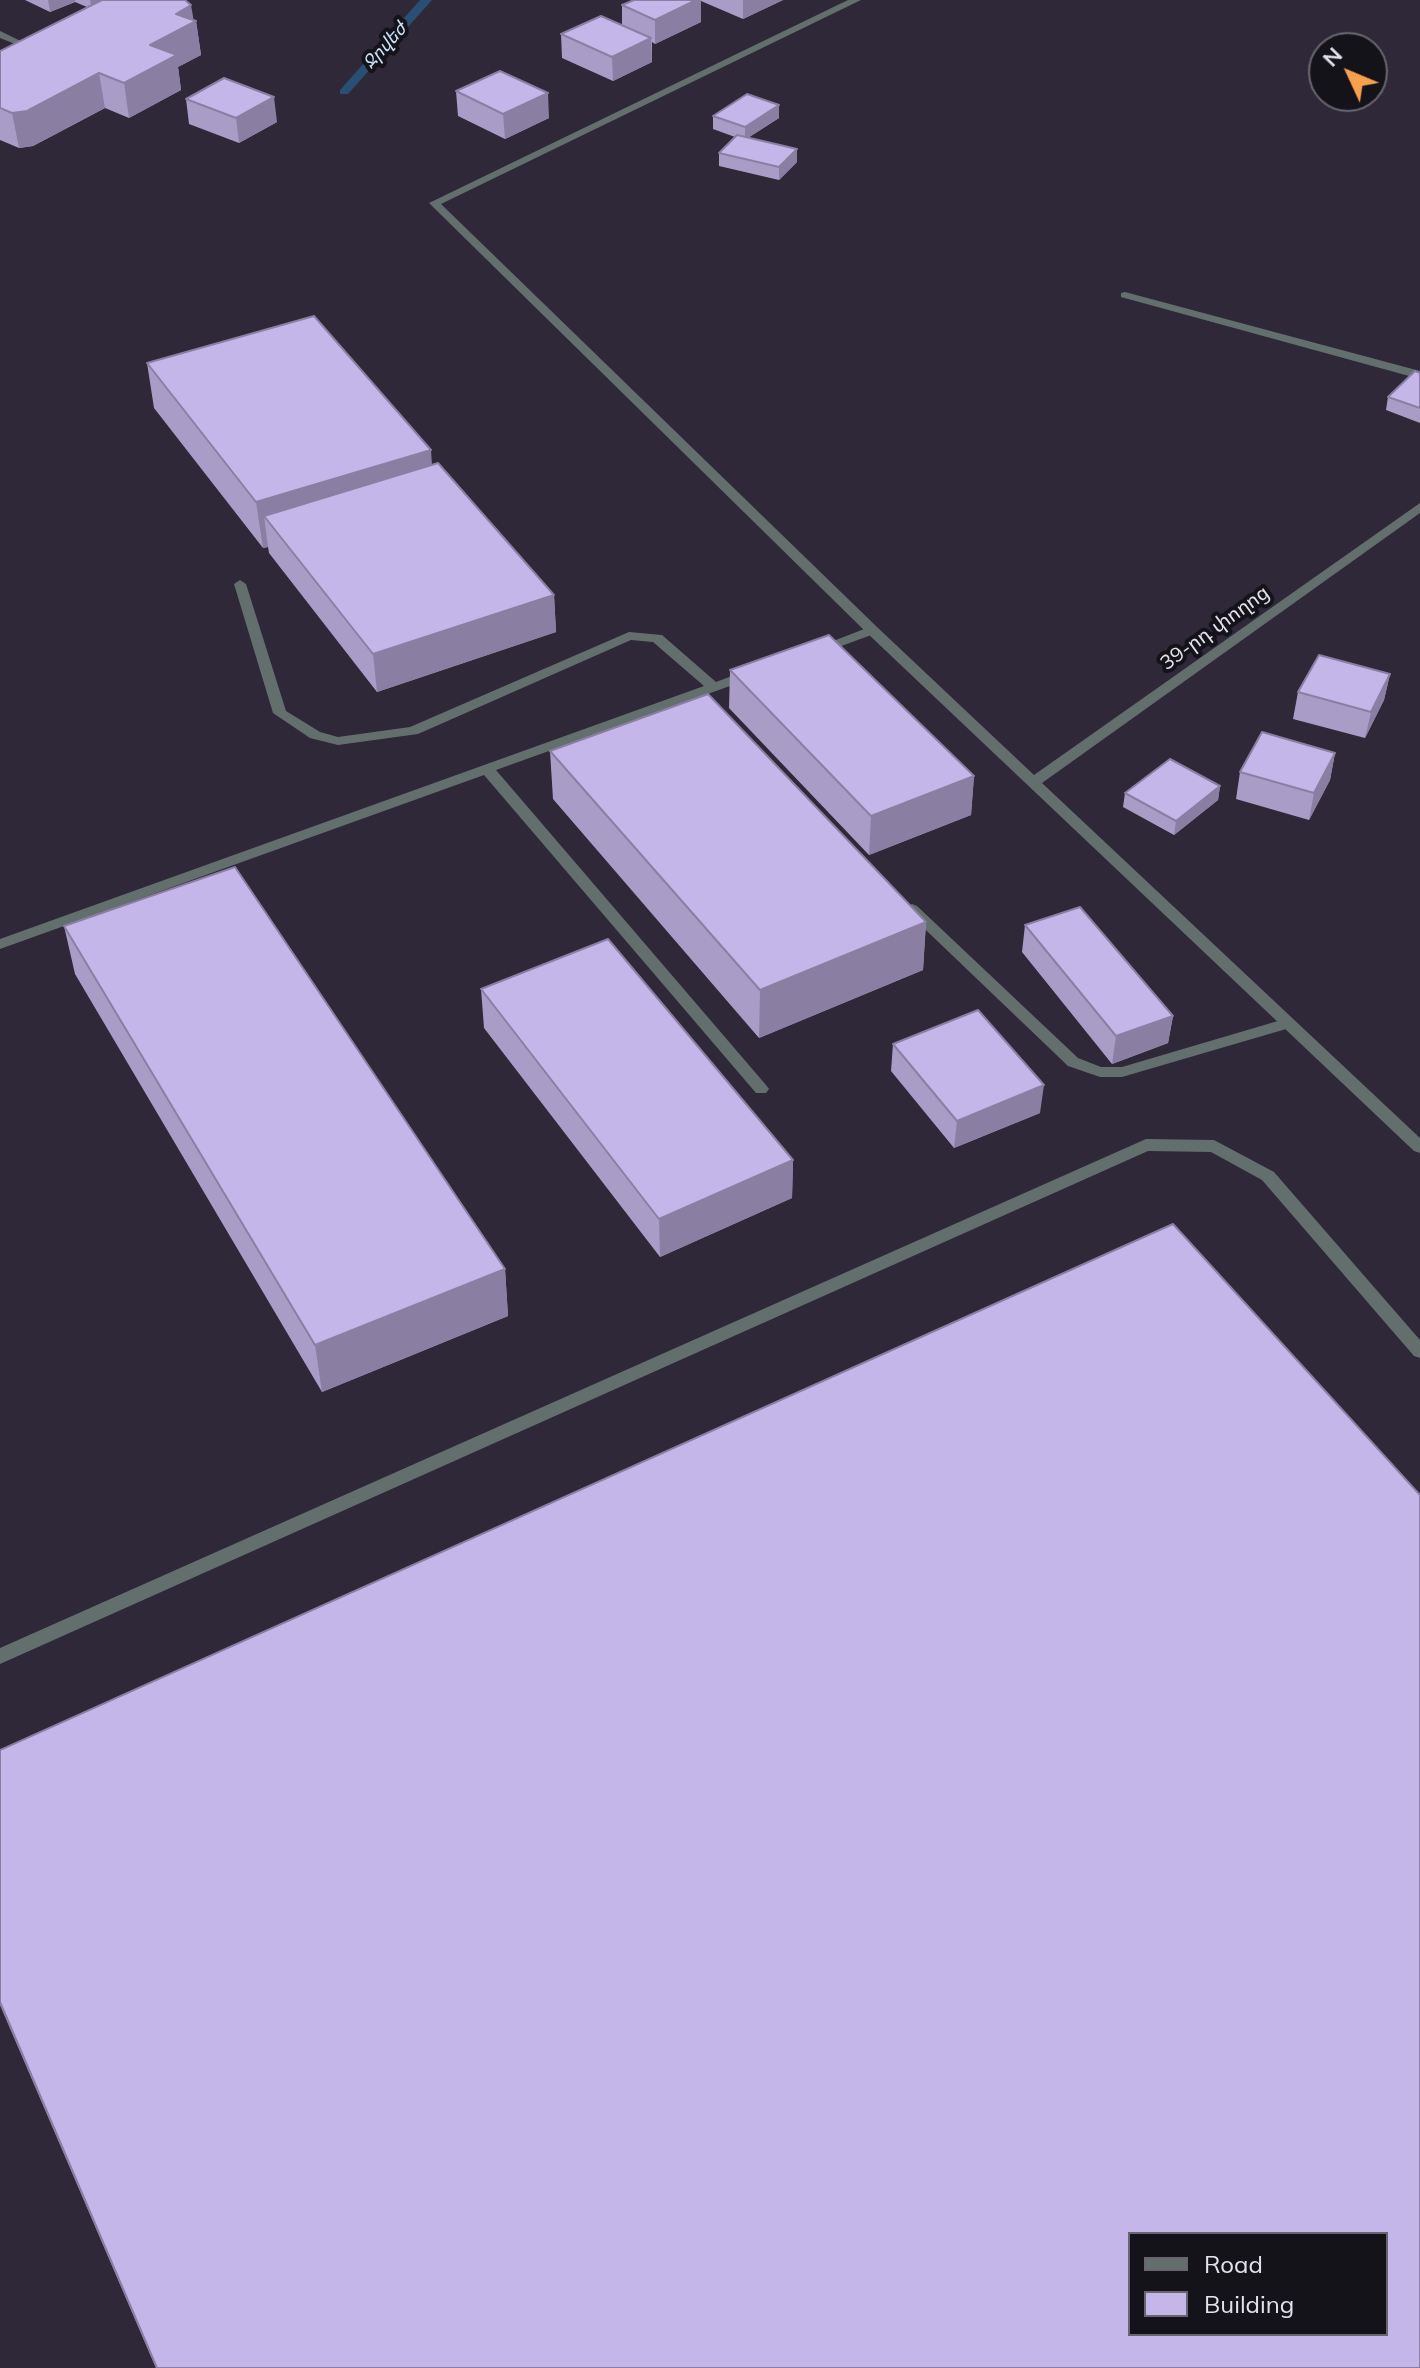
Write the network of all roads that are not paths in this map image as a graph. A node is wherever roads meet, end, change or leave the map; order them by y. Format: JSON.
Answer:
{"nodes":[{"id":1,"x":856,"y":0,"type":"edge"},
{"id":2,"x":0,"y":34,"type":"edge"},
{"id":3,"x":0,"y":58,"type":"edge"},
{"id":4,"x":1125,"y":295,"type":"dead end"},
{"id":5,"x":1420,"y":375,"type":"edge"},
{"id":6,"x":1420,"y":507,"type":"edge"},
{"id":7,"x":240,"y":584,"type":"dead end"},
{"id":8,"x":872,"y":630,"type":"junction"},
{"id":9,"x":800,"y":656,"type":"edge"},
{"id":10,"x":772,"y":666,"type":"edge"},
{"id":11,"x":714,"y":687,"type":"junction"},
{"id":12,"x":488,"y":770,"type":"junction"},
{"id":13,"x":1034,"y":782,"type":"junction"},
{"id":14,"x":903,"y":901,"type":"edge"},
{"id":15,"x":0,"y":944,"type":"edge"},
{"id":16,"x":1288,"y":1023,"type":"junction"},
{"id":17,"x":761,"y":1089,"type":"dead end"},
{"id":18,"x":1420,"y":1147,"type":"edge"},
{"id":19,"x":1420,"y":1351,"type":"edge"},
{"id":20,"x":0,"y":1656,"type":"edge"}],
"edges":[{"from":1,"to":8,"type":"street"},
{"from":2,"to":3,"type":"street"},
{"from":4,"to":5,"type":"street"},
{"from":6,"to":13,"type":"street","name":"39-րդ փողոց"},
{"from":7,"to":11,"type":"street"},
{"from":8,"to":9,"type":"street"},
{"from":8,"to":13,"type":"street"},
{"from":10,"to":11,"type":"street"},
{"from":11,"to":12,"type":"street"},
{"from":12,"to":15,"type":"street"},
{"from":12,"to":17,"type":"street"},
{"from":13,"to":16,"type":"street"},
{"from":14,"to":16,"type":"street"},
{"from":16,"to":18,"type":"street"},
{"from":19,"to":20,"type":"street"}]}
